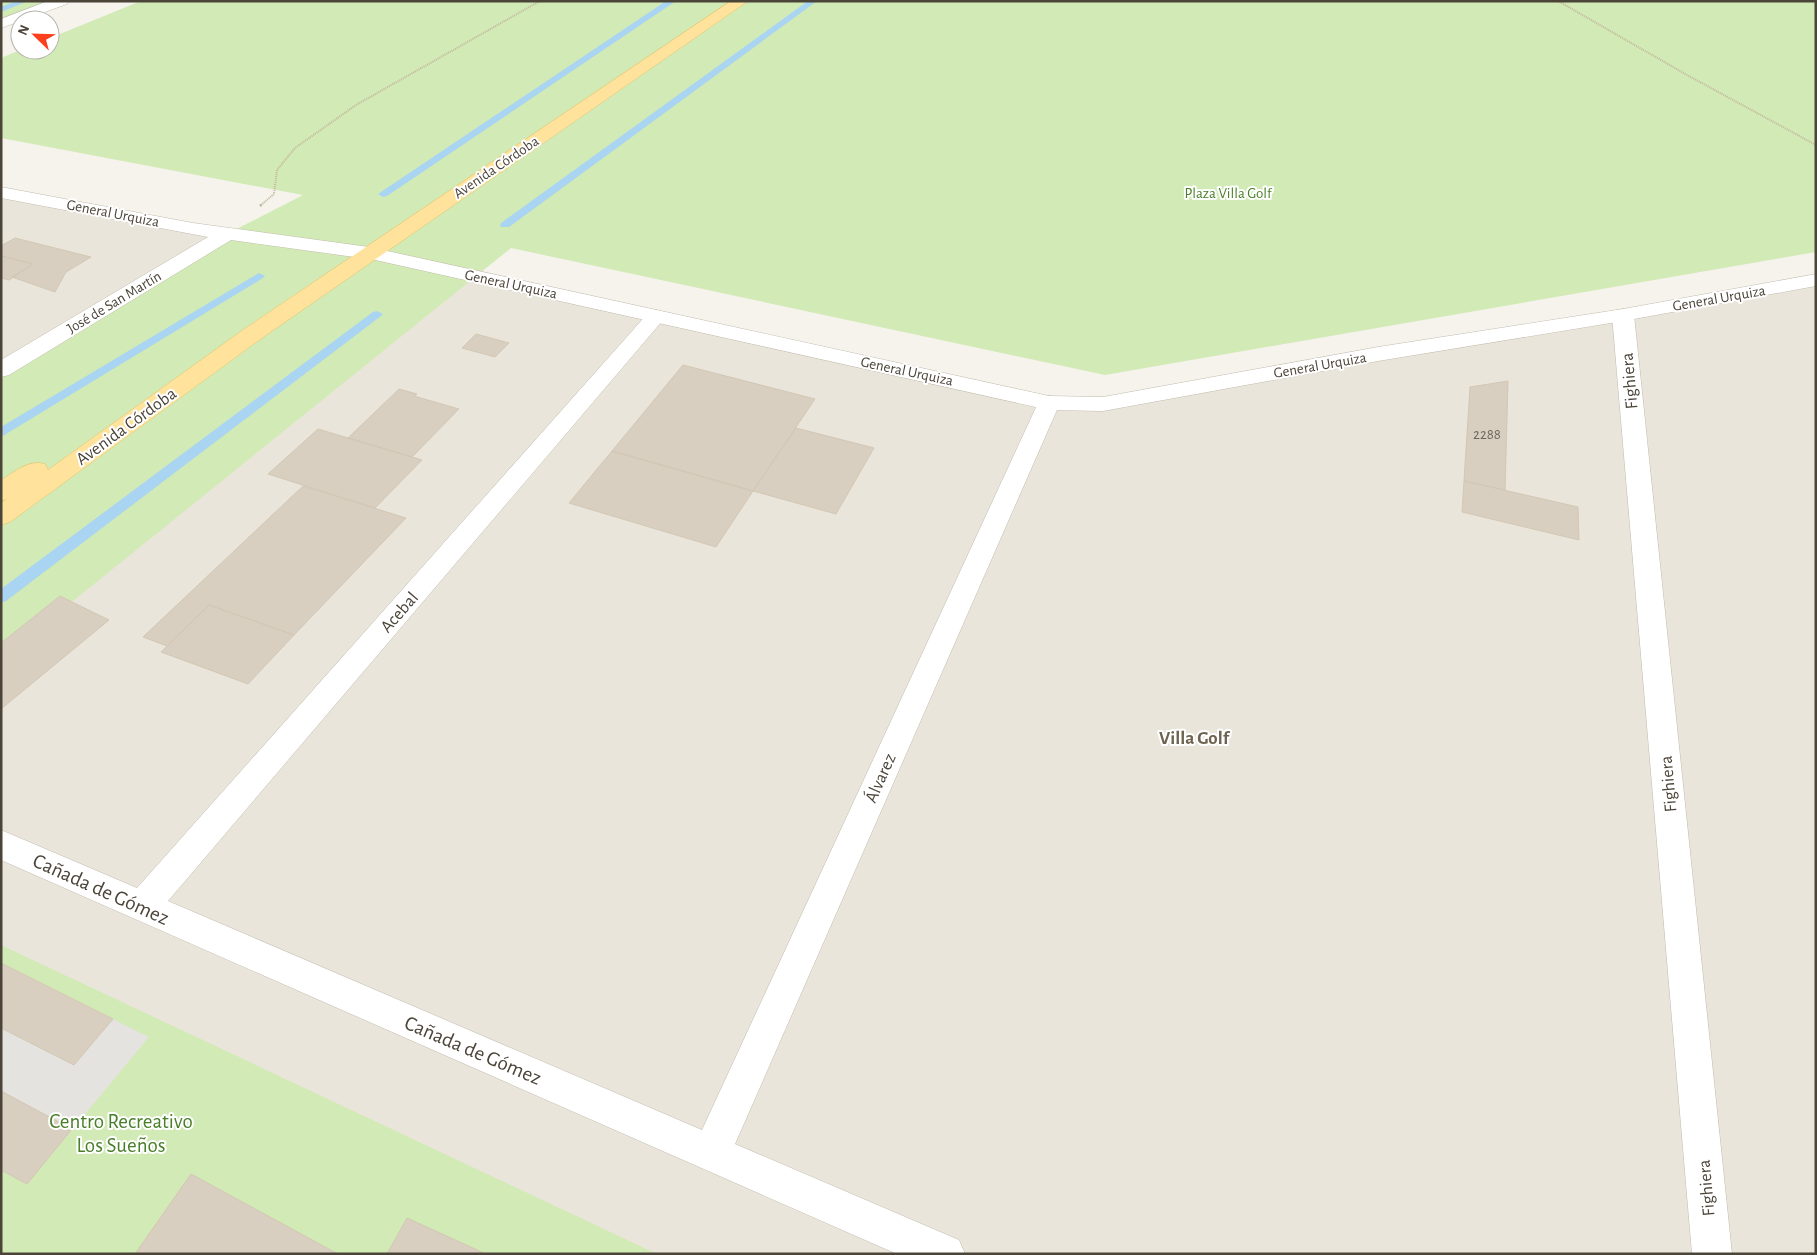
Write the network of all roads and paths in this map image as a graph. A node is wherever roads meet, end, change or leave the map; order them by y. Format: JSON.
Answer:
{"nodes":[{"id":1,"x":62,"y":1,"type":"edge"},
{"id":2,"x":540,"y":1,"type":"edge"},
{"id":3,"x":741,"y":1,"type":"edge"},
{"id":4,"x":1558,"y":1,"type":"edge"},
{"id":5,"x":1,"y":24,"type":"edge"},
{"id":6,"x":1816,"y":145,"type":"edge"},
{"id":7,"x":1,"y":192,"type":"edge"},
{"id":8,"x":227,"y":234,"type":"junction"},
{"id":9,"x":369,"y":253,"type":"junction"},
{"id":10,"x":1816,"y":280,"type":"edge"},
{"id":11,"x":1623,"y":315,"type":"junction"},
{"id":12,"x":656,"y":316,"type":"junction"},
{"id":13,"x":251,"y":335,"type":"junction"},
{"id":14,"x":1,"y":370,"type":"edge"},
{"id":15,"x":1049,"y":403,"type":"junction"},
{"id":16,"x":1,"y":492,"type":"edge"},
{"id":17,"x":1,"y":516,"type":"edge"},
{"id":18,"x":1,"y":845,"type":"edge"},
{"id":19,"x":142,"y":907,"type":"junction"},
{"id":20,"x":711,"y":1153,"type":"junction"},
{"id":21,"x":946,"y":1254,"type":"edge"},
{"id":22,"x":1712,"y":1254,"type":"edge"}],
"edges":[{"from":1,"to":5,"type":"street"},
{"from":2,"to":8,"type":"path"},
{"from":3,"to":9,"type":"main road","name":"Avenida Córdoba"},
{"from":4,"to":6,"type":"path"},
{"from":7,"to":8,"type":"street","name":"General Urquiza"},
{"from":8,"to":9,"type":"street","name":"General Urquiza"},
{"from":8,"to":14,"type":"street","name":"José de San Martín"},
{"from":9,"to":12,"type":"street","name":"General Urquiza"},
{"from":9,"to":13,"type":"main road","name":"Avenida Córdoba"},
{"from":10,"to":11,"type":"street","name":"General Urquiza"},
{"from":11,"to":15,"type":"street","name":"General Urquiza"},
{"from":11,"to":22,"type":"street","name":"Fighiera"},
{"from":12,"to":15,"type":"street","name":"General Urquiza"},
{"from":12,"to":19,"type":"street","name":"Acebal"},
{"from":13,"to":16,"type":"main road","name":"Avenida Córdoba"},
{"from":13,"to":17,"type":"main road","name":"Avenida Córdoba"},
{"from":15,"to":20,"type":"street","name":"Álvarez"},
{"from":18,"to":19,"type":"street","name":"Cañada de Gómez"},
{"from":19,"to":20,"type":"street","name":"Cañada de Gómez"},
{"from":20,"to":21,"type":"street","name":"Cañada de Gómez"}]}
